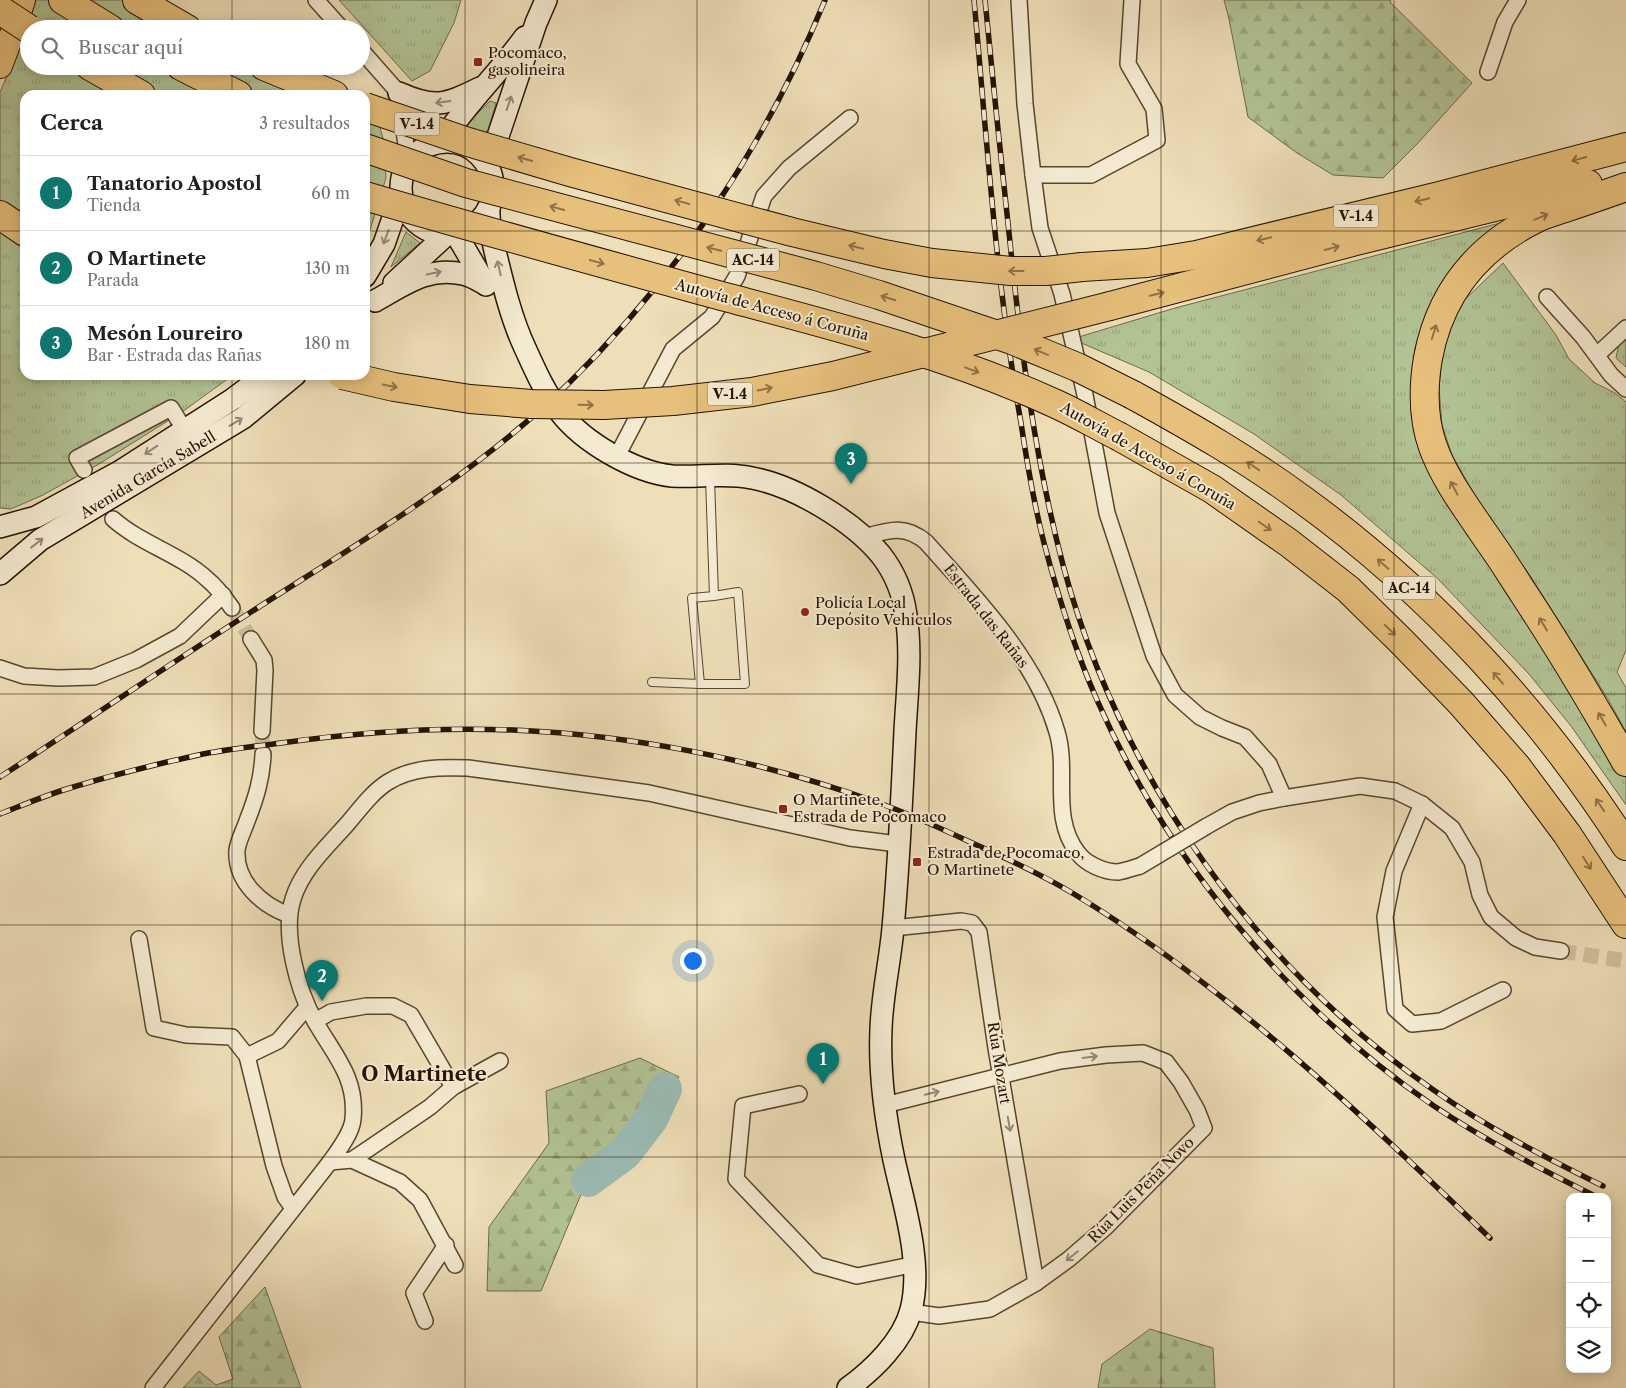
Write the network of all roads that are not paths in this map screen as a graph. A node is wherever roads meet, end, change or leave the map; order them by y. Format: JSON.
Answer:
{"nodes":[{"id":1,"x":7,"y":0,"type":"edge"},
{"id":2,"x":23,"y":0,"type":"edge"},
{"id":3,"x":63,"y":0,"type":"edge"},
{"id":4,"x":137,"y":0,"type":"edge"},
{"id":5,"x":316,"y":0,"type":"edge"},
{"id":6,"x":1019,"y":0,"type":"edge"},
{"id":7,"x":1132,"y":0,"type":"edge"},
{"id":8,"x":1518,"y":0,"type":"edge"},
{"id":9,"x":544,"y":1,"type":"edge"},
{"id":10,"x":0,"y":10,"type":"edge"},
{"id":11,"x":95,"y":20,"type":"edge"},
{"id":12,"x":172,"y":20,"type":"edge"},
{"id":13,"x":334,"y":20,"type":"edge"},
{"id":14,"x":20,"y":23,"type":"edge"},
{"id":15,"x":536,"y":23,"type":"junction"},
{"id":16,"x":0,"y":26,"type":"edge"},
{"id":17,"x":370,"y":60,"type":"edge"},
{"id":18,"x":0,"y":66,"type":"edge"},
{"id":19,"x":1488,"y":72,"type":"dead end"},
{"id":20,"x":106,"y":75,"type":"edge"},
{"id":21,"x":199,"y":75,"type":"edge"},
{"id":22,"x":286,"y":75,"type":"edge"},
{"id":23,"x":487,"y":85,"type":"junction"},
{"id":24,"x":132,"y":90,"type":"edge"},
{"id":25,"x":228,"y":90,"type":"edge"},
{"id":26,"x":322,"y":90,"type":"edge"},
{"id":27,"x":399,"y":92,"type":"junction"},
{"id":28,"x":370,"y":109,"type":"edge"},
{"id":29,"x":850,"y":118,"type":"dead end"},
{"id":30,"x":441,"y":142,"type":"junction"},
{"id":31,"x":1626,"y":147,"type":"edge"},
{"id":32,"x":370,"y":150,"type":"edge"},
{"id":33,"x":488,"y":166,"type":"junction"},
{"id":34,"x":402,"y":173,"type":"junction"},
{"id":35,"x":1033,"y":175,"type":"junction"},
{"id":36,"x":1626,"y":175,"type":"edge"},
{"id":37,"x":1626,"y":187,"type":"edge"},
{"id":38,"x":401,"y":195,"type":"junction"},
{"id":39,"x":370,"y":197,"type":"edge"},
{"id":40,"x":489,"y":208,"type":"junction"},
{"id":41,"x":0,"y":215,"type":"edge"},
{"id":42,"x":20,"y":229,"type":"edge"},
{"id":43,"x":451,"y":234,"type":"junction"},
{"id":44,"x":370,"y":268,"type":"edge"},
{"id":45,"x":485,"y":284,"type":"junction"},
{"id":46,"x":1547,"y":297,"type":"dead end"},
{"id":47,"x":370,"y":306,"type":"edge"},
{"id":48,"x":1626,"y":328,"type":"edge"},
{"id":49,"x":517,"y":332,"type":"junction"},
{"id":50,"x":1597,"y":354,"type":"junction"},
{"id":51,"x":258,"y":380,"type":"edge"},
{"id":52,"x":289,"y":380,"type":"edge"},
{"id":53,"x":364,"y":380,"type":"edge"},
{"id":54,"x":1626,"y":389,"type":"edge"},
{"id":55,"x":184,"y":429,"type":"junction"},
{"id":56,"x":616,"y":458,"type":"junction"},
{"id":57,"x":84,"y":470,"type":"dead end"},
{"id":58,"x":710,"y":476,"type":"junction"},
{"id":59,"x":113,"y":519,"type":"dead end"},
{"id":60,"x":0,"y":527,"type":"edge"},
{"id":61,"x":864,"y":537,"type":"junction"},
{"id":62,"x":0,"y":574,"type":"edge"},
{"id":63,"x":223,"y":595,"type":"junction"},
{"id":64,"x":714,"y":596,"type":"junction"},
{"id":65,"x":232,"y":608,"type":"tunnel mouth"},
{"id":66,"x":251,"y":639,"type":"tunnel mouth"},
{"id":67,"x":0,"y":668,"type":"edge"},
{"id":68,"x":652,"y":682,"type":"dead end"},
{"id":69,"x":700,"y":684,"type":"junction"},
{"id":70,"x":262,"y":731,"type":"tunnel mouth"},
{"id":71,"x":263,"y":754,"type":"tunnel mouth"},
{"id":72,"x":1626,"y":762,"type":"edge"},
{"id":73,"x":1284,"y":798,"type":"junction"},
{"id":74,"x":1422,"y":804,"type":"junction"},
{"id":75,"x":898,"y":844,"type":"junction"},
{"id":76,"x":1626,"y":846,"type":"edge"},
{"id":77,"x":289,"y":915,"type":"junction"},
{"id":78,"x":1626,"y":924,"type":"edge"},
{"id":79,"x":893,"y":928,"type":"junction"},
{"id":80,"x":140,"y":939,"type":"dead end"},
{"id":81,"x":1561,"y":951,"type":"tunnel mouth"},
{"id":82,"x":1504,"y":990,"type":"dead end"},
{"id":83,"x":307,"y":1006,"type":"junction"},
{"id":84,"x":315,"y":1021,"type":"junction"},
{"id":85,"x":247,"y":1056,"type":"junction"},
{"id":86,"x":500,"y":1061,"type":"dead end"},
{"id":87,"x":1001,"y":1076,"type":"junction"},
{"id":88,"x":454,"y":1087,"type":"junction"},
{"id":89,"x":799,"y":1094,"type":"dead end"},
{"id":90,"x":885,"y":1105,"type":"junction"},
{"id":91,"x":352,"y":1160,"type":"junction"},
{"id":92,"x":330,"y":1162,"type":"junction"},
{"id":93,"x":293,"y":1208,"type":"junction"},
{"id":94,"x":446,"y":1246,"type":"junction"},
{"id":95,"x":455,"y":1264,"type":"dead end"},
{"id":96,"x":916,"y":1264,"type":"junction"},
{"id":97,"x":1036,"y":1283,"type":"junction"},
{"id":98,"x":911,"y":1312,"type":"junction"},
{"id":99,"x":425,"y":1321,"type":"dead end"},
{"id":100,"x":153,"y":1388,"type":"edge"},
{"id":101,"x":848,"y":1388,"type":"edge"}],
"edges":[{"from":1,"to":16,"type":"main road"},
{"from":2,"to":18,"type":"main road"},
{"from":3,"to":11,"type":"highway"},
{"from":4,"to":12,"type":"highway"},
{"from":5,"to":13,"type":"street"},
{"from":6,"to":35,"type":"street"},
{"from":7,"to":35,"type":"street"},
{"from":8,"to":19,"type":"street"},
{"from":9,"to":15,"type":"street"},
{"from":10,"to":14,"type":"highway","bridge":true},
{"from":15,"to":23,"type":"street"},
{"from":33,"to":15,"type":"street","one_way":true},
{"from":17,"to":27,"type":"street"},
{"from":20,"to":24,"type":"highway"},
{"from":21,"to":25,"type":"highway"},
{"from":22,"to":26,"type":"highway"},
{"from":23,"to":27,"type":"street","one_way":true},
{"from":23,"to":30,"type":"street"},
{"from":27,"to":30,"type":"street"},
{"from":27,"to":34,"type":"street"},
{"from":31,"to":28,"type":"highway","number":"V-1.4","one_way":true,"bridge":true},
{"from":29,"to":56,"type":"street"},
{"from":30,"to":33,"type":"street"},
{"from":30,"to":34,"type":"street"},
{"from":76,"to":32,"type":"highway","number":"AC-14","one_way":true,"bridge":true},
{"from":33,"to":40,"type":"street"},
{"from":34,"to":38,"type":"street"},
{"from":35,"to":73,"type":"street"},
{"from":53,"to":36,"type":"highway","number":"V-1.4","one_way":true,"bridge":true},
{"from":72,"to":37,"type":"highway","one_way":true},
{"from":38,"to":43,"type":"street"},
{"from":38,"to":44,"type":"street","one_way":true},
{"from":39,"to":78,"type":"highway","name":"Autovía de Acceso á Coruña","number":"AC-14","one_way":true,"bridge":true},
{"from":40,"to":43,"type":"street"},
{"from":49,"to":40,"type":"street","one_way":true},
{"from":41,"to":42,"type":"highway"},
{"from":43,"to":45,"type":"street"},
{"from":43,"to":47,"type":"street"},
{"from":47,"to":45,"type":"street","one_way":true},
{"from":45,"to":49,"type":"street"},
{"from":46,"to":50,"type":"street"},
{"from":48,"to":50,"type":"street"},
{"from":49,"to":56,"type":"street"},
{"from":50,"to":54,"type":"street"},
{"from":51,"to":55,"type":"street","name":"Avenida García Sabell"},
{"from":62,"to":52,"type":"street","name":"Avenida García Sabell","one_way":true},
{"from":55,"to":57,"type":"street"},
{"from":55,"to":60,"type":"street","name":"Avenida García Sabell","one_way":true},
{"from":56,"to":58,"type":"street"},
{"from":58,"to":61,"type":"street"},
{"from":58,"to":64,"type":"lane"},
{"from":59,"to":63,"type":"street"},
{"from":61,"to":73,"type":"street","name":"Estrada das Rañas","bridge":true},
{"from":61,"to":75,"type":"street"},
{"from":63,"to":65,"type":"street"},
{"from":63,"to":67,"type":"street"},
{"from":64,"to":69,"type":"lane"},
{"from":64,"to":69,"type":"lane"},
{"from":66,"to":70,"type":"street"},
{"from":68,"to":69,"type":"lane"},
{"from":71,"to":77,"type":"street"},
{"from":73,"to":74,"type":"street","name":"Estrada das Rañas"},
{"from":74,"to":81,"type":"street","name":"Estrada das Rañas"},
{"from":74,"to":82,"type":"street"},
{"from":75,"to":77,"type":"street"},
{"from":75,"to":79,"type":"street"},
{"from":77,"to":83,"type":"street"},
{"from":79,"to":87,"type":"street","name":"Rúa Mozart"},
{"from":79,"to":90,"type":"street"},
{"from":80,"to":85,"type":"street"},
{"from":83,"to":84,"type":"street"},
{"from":83,"to":85,"type":"street"},
{"from":84,"to":88,"type":"street"},
{"from":84,"to":92,"type":"street"},
{"from":85,"to":93,"type":"street"},
{"from":86,"to":88,"type":"street"},
{"from":90,"to":87,"type":"street","name":"Rúa Luis Peña Novo","one_way":true},
{"from":87,"to":97,"type":"street","name":"Rúa Mozart","one_way":true},
{"from":87,"to":97,"type":"street","name":"Rúa Luis Peña Novo","one_way":true},
{"from":88,"to":91,"type":"street"},
{"from":89,"to":96,"type":"street"},
{"from":90,"to":96,"type":"street"},
{"from":91,"to":92,"type":"street"},
{"from":91,"to":94,"type":"street"},
{"from":92,"to":93,"type":"street"},
{"from":93,"to":100,"type":"street"},
{"from":94,"to":95,"type":"street"},
{"from":94,"to":99,"type":"street"},
{"from":96,"to":98,"type":"street"},
{"from":97,"to":98,"type":"street","name":"Rúa Luis Peña Novo"},
{"from":98,"to":101,"type":"street"}]}
